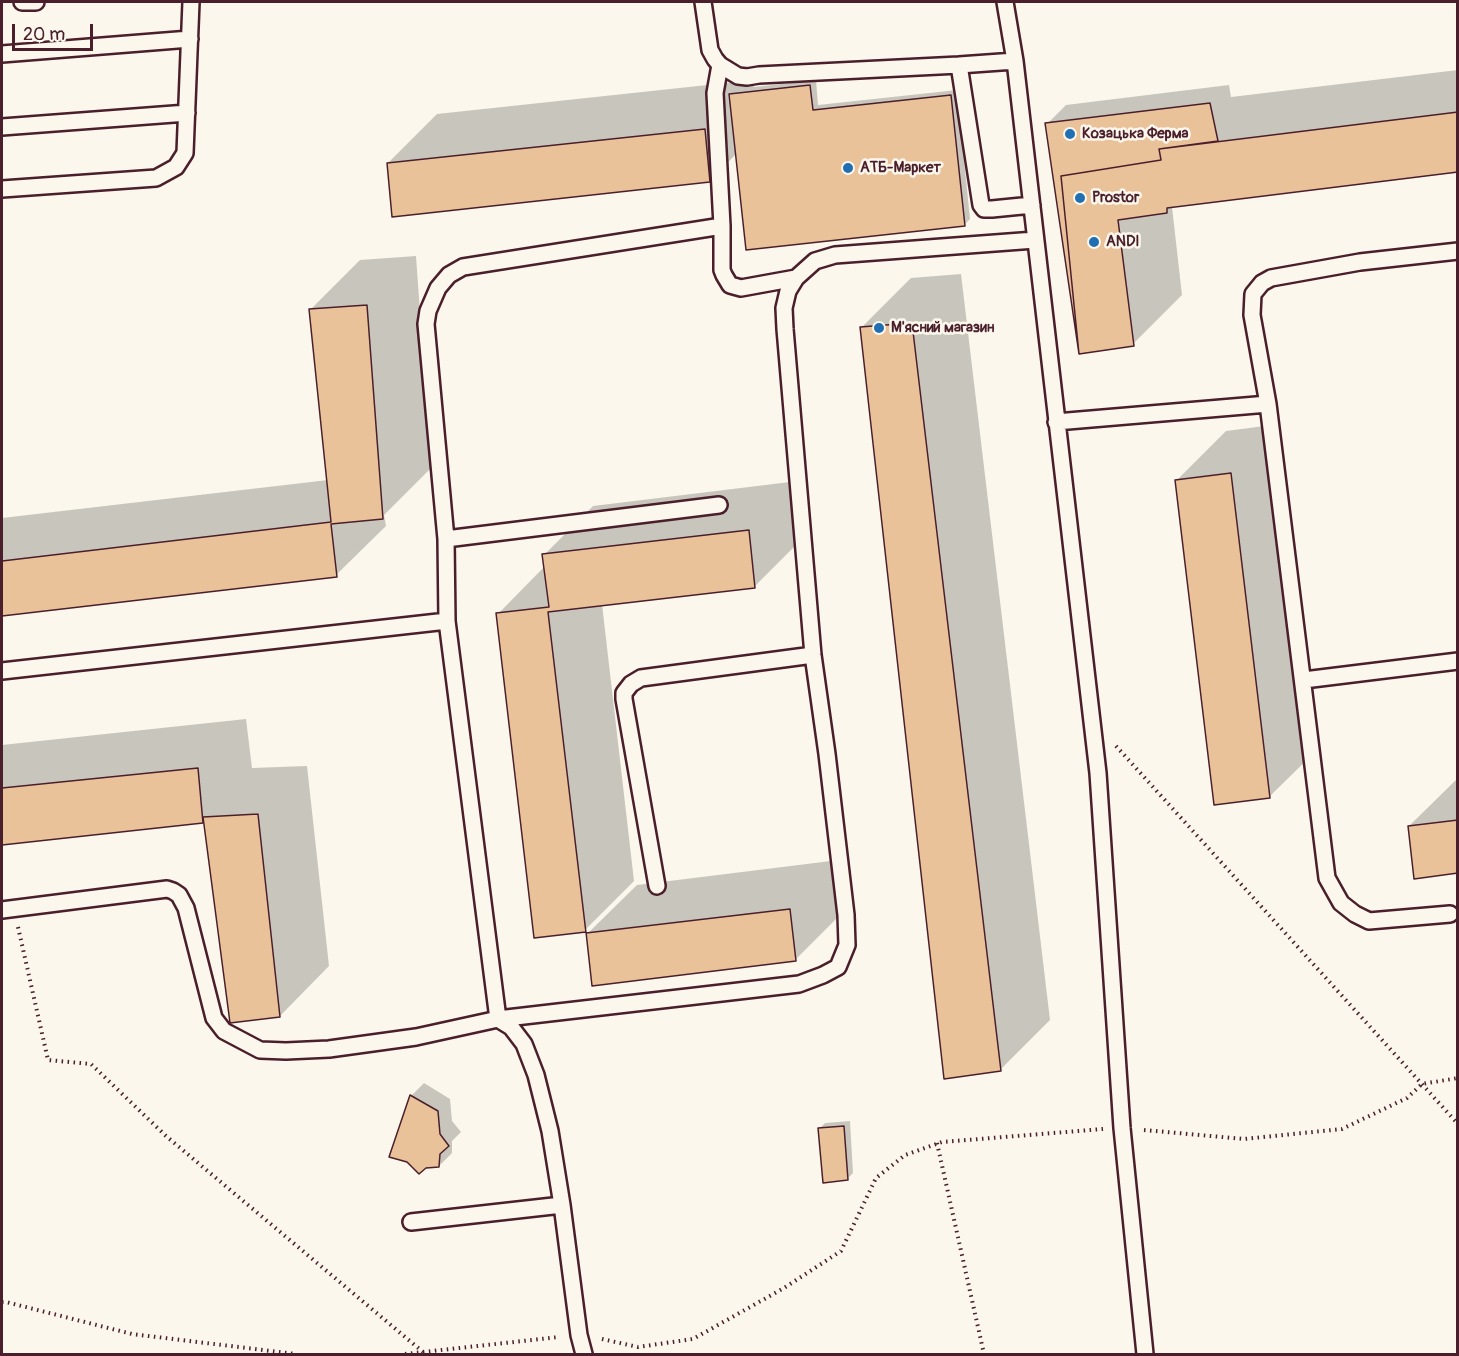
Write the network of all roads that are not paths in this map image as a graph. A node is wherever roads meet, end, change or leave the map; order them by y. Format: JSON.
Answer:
{"nodes":[{"id":1,"x":22,"y":2,"type":"edge"},
{"id":2,"x":36,"y":2,"type":"edge"},
{"id":3,"x":191,"y":2,"type":"edge"},
{"id":4,"x":703,"y":2,"type":"edge"},
{"id":5,"x":1005,"y":2,"type":"edge"},
{"id":6,"x":190,"y":39,"type":"junction"},
{"id":7,"x":2,"y":54,"type":"edge"},
{"id":8,"x":1015,"y":61,"type":"junction"},
{"id":9,"x":720,"y":65,"type":"junction"},
{"id":10,"x":959,"y":65,"type":"junction"},
{"id":11,"x":187,"y":113,"type":"junction"},
{"id":12,"x":2,"y":127,"type":"edge"},
{"id":13,"x":2,"y":189,"type":"edge"},
{"id":14,"x":1032,"y":204,"type":"junction"},
{"id":15,"x":722,"y":226,"type":"junction"},
{"id":16,"x":1035,"y":240,"type":"junction"},
{"id":17,"x":1458,"y":251,"type":"edge"},
{"id":18,"x":796,"y":278,"type":"junction"},
{"id":19,"x":1268,"y":404,"type":"junction"},
{"id":20,"x":1056,"y":422,"type":"junction"},
{"id":21,"x":719,"y":505,"type":"dead end"},
{"id":22,"x":446,"y":539,"type":"junction"},
{"id":23,"x":447,"y":621,"type":"junction"},
{"id":24,"x":813,"y":655,"type":"junction"},
{"id":25,"x":1458,"y":661,"type":"edge"},
{"id":26,"x":2,"y":670,"type":"edge"},
{"id":27,"x":1304,"y":680,"type":"junction"},
{"id":28,"x":657,"y":886,"type":"dead end"},
{"id":29,"x":8,"y":909,"type":"edge"},
{"id":30,"x":1450,"y":914,"type":"dead end"},
{"id":31,"x":498,"y":1019,"type":"junction"},
{"id":32,"x":562,"y":1205,"type":"junction"},
{"id":33,"x":411,"y":1222,"type":"dead end"},
{"id":34,"x":584,"y":1354,"type":"edge"},
{"id":35,"x":1145,"y":1354,"type":"edge"}],
"edges":[{"from":1,"to":2,"type":"lane"},
{"from":3,"to":6,"type":"lane"},
{"from":4,"to":9,"type":"lane"},
{"from":5,"to":8,"type":"lane"},
{"from":6,"to":7,"type":"lane"},
{"from":6,"to":11,"type":"lane"},
{"from":8,"to":10,"type":"lane"},
{"from":8,"to":14,"type":"lane"},
{"from":9,"to":10,"type":"lane"},
{"from":9,"to":15,"type":"lane"},
{"from":10,"to":14,"type":"lane"},
{"from":11,"to":12,"type":"lane"},
{"from":11,"to":13,"type":"lane"},
{"from":14,"to":16,"type":"lane"},
{"from":15,"to":18,"type":"lane"},
{"from":15,"to":22,"type":"lane"},
{"from":16,"to":18,"type":"lane"},
{"from":16,"to":20,"type":"lane"},
{"from":17,"to":19,"type":"lane"},
{"from":18,"to":24,"type":"lane"},
{"from":19,"to":20,"type":"lane"},
{"from":19,"to":27,"type":"lane"},
{"from":20,"to":35,"type":"lane"},
{"from":21,"to":22,"type":"lane"},
{"from":22,"to":23,"type":"lane"},
{"from":23,"to":26,"type":"lane"},
{"from":23,"to":31,"type":"lane"},
{"from":24,"to":28,"type":"lane"},
{"from":24,"to":31,"type":"lane"},
{"from":25,"to":27,"type":"lane"},
{"from":27,"to":30,"type":"lane"},
{"from":29,"to":31,"type":"lane"},
{"from":31,"to":32,"type":"lane"},
{"from":32,"to":33,"type":"lane"},
{"from":32,"to":34,"type":"lane"}]}
